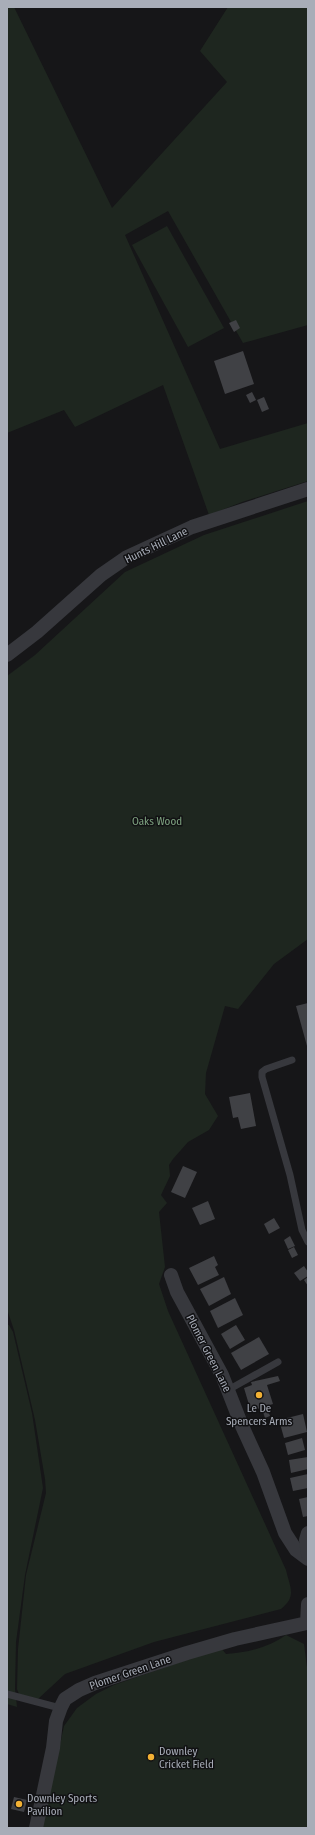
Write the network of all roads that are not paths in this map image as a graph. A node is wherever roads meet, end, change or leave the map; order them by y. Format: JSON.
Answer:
{"nodes":[{"id":1,"x":308,"y":488,"type":"edge"},
{"id":2,"x":7,"y":655,"type":"edge"},
{"id":3,"x":292,"y":1060,"type":"dead end"},
{"id":4,"x":308,"y":1242,"type":"edge"},
{"id":5,"x":172,"y":1275,"type":"dead end"},
{"id":6,"x":278,"y":1362,"type":"dead end"},
{"id":7,"x":228,"y":1390,"type":"junction"},
{"id":8,"x":308,"y":1533,"type":"edge"},
{"id":9,"x":308,"y":1554,"type":"edge"},
{"id":10,"x":308,"y":1559,"type":"edge"},
{"id":11,"x":308,"y":1604,"type":"edge"},
{"id":12,"x":308,"y":1624,"type":"edge"},
{"id":13,"x":7,"y":1694,"type":"edge"},
{"id":14,"x":60,"y":1708,"type":"junction"},
{"id":15,"x":36,"y":1828,"type":"edge"}],
"edges":[{"from":1,"to":2,"type":"street","name":"Hunts Hill Lane"},
{"from":3,"to":4,"type":"lane"},
{"from":5,"to":7,"type":"street","name":"Plomer Green Lane"},
{"from":6,"to":7,"type":"lane"},
{"from":7,"to":10,"type":"street","name":"Plomer Green Lane"},
{"from":8,"to":9,"type":"street"},
{"from":11,"to":12,"type":"street","name":"Plomer Green Lane"},
{"from":12,"to":14,"type":"street","name":"Plomer Green Lane"},
{"from":13,"to":14,"type":"lane"},
{"from":14,"to":15,"type":"street"}]}
